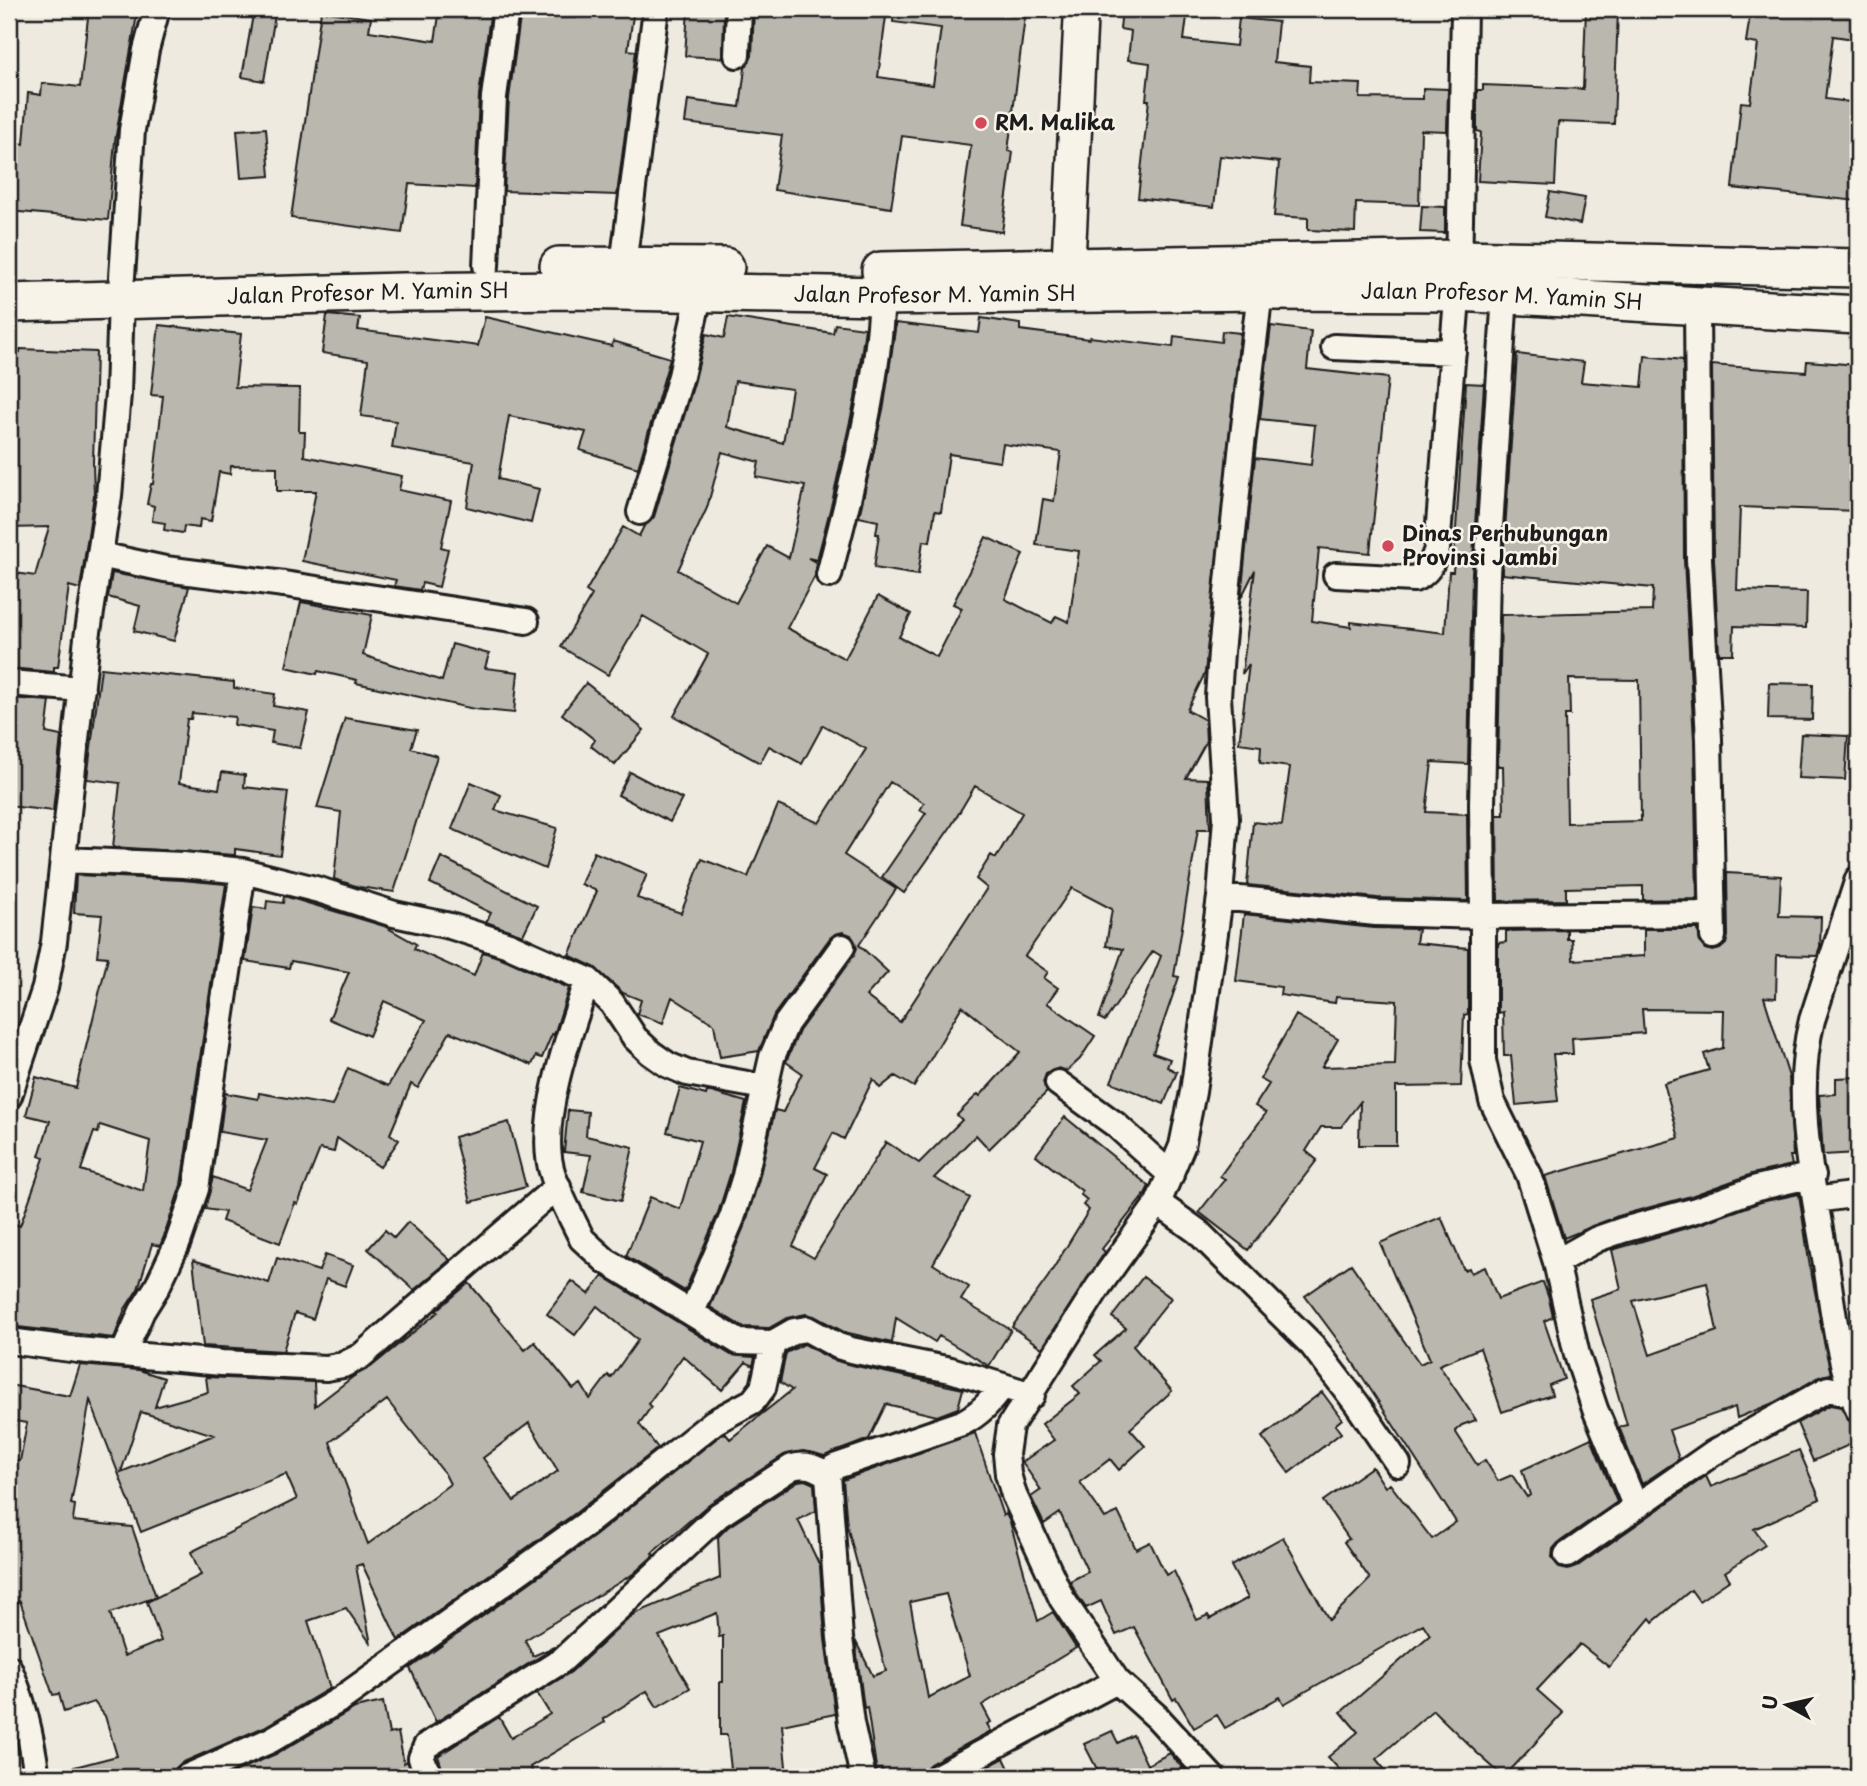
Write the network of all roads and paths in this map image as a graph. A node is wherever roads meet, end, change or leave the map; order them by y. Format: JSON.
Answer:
{"nodes":[{"id":1,"x":157,"y":9,"type":"edge"},
{"id":2,"x":506,"y":9,"type":"edge"},
{"id":3,"x":656,"y":9,"type":"edge"},
{"id":4,"x":739,"y":9,"type":"edge"},
{"id":5,"x":1081,"y":9,"type":"edge"},
{"id":6,"x":1464,"y":9,"type":"edge"},
{"id":7,"x":737,"y":55,"type":"dead end"},
{"id":8,"x":623,"y":265,"type":"junction"},
{"id":9,"x":486,"y":266,"type":"junction"},
{"id":10,"x":1858,"y":268,"type":"edge"},
{"id":11,"x":1459,"y":275,"type":"junction"},
{"id":12,"x":9,"y":278,"type":"edge"},
{"id":13,"x":402,"y":279,"type":"junction"},
{"id":14,"x":1068,"y":280,"type":"junction"},
{"id":15,"x":122,"y":288,"type":"junction"},
{"id":16,"x":1260,"y":291,"type":"junction"},
{"id":17,"x":700,"y":292,"type":"junction"},
{"id":18,"x":1505,"y":294,"type":"junction"},
{"id":19,"x":882,"y":296,"type":"junction"},
{"id":20,"x":9,"y":303,"type":"edge"},
{"id":21,"x":1697,"y":305,"type":"junction"},
{"id":22,"x":1858,"y":315,"type":"edge"},
{"id":23,"x":1334,"y":347,"type":"dead end"},
{"id":24,"x":1453,"y":352,"type":"junction"},
{"id":25,"x":640,"y":512,"type":"dead end"},
{"id":26,"x":99,"y":560,"type":"junction"},
{"id":27,"x":829,"y":575,"type":"dead end"},
{"id":28,"x":1336,"y":575,"type":"dead end"},
{"id":29,"x":526,"y":621,"type":"dead end"},
{"id":30,"x":9,"y":683,"type":"edge"},
{"id":31,"x":82,"y":689,"type":"junction"},
{"id":32,"x":64,"y":860,"type":"junction"},
{"id":33,"x":243,"y":871,"type":"junction"},
{"id":34,"x":1858,"y":878,"type":"edge"},
{"id":35,"x":1220,"y":897,"type":"junction"},
{"id":36,"x":1483,"y":916,"type":"junction"},
{"id":37,"x":842,"y":947,"type":"dead end"},
{"id":38,"x":588,"y":980,"type":"junction"},
{"id":39,"x":1058,"y":1083,"type":"dead end"},
{"id":40,"x":764,"y":1087,"type":"junction"},
{"id":41,"x":9,"y":1096,"type":"edge"},
{"id":42,"x":1171,"y":1175,"type":"junction"},
{"id":43,"x":1813,"y":1175,"type":"junction"},
{"id":44,"x":558,"y":1186,"type":"junction"},
{"id":45,"x":1858,"y":1194,"type":"edge"},
{"id":46,"x":1816,"y":1200,"type":"junction"},
{"id":47,"x":1158,"y":1203,"type":"junction"},
{"id":48,"x":1556,"y":1262,"type":"junction"},
{"id":49,"x":692,"y":1312,"type":"junction"},
{"id":50,"x":9,"y":1341,"type":"edge"},
{"id":51,"x":772,"y":1343,"type":"junction"},
{"id":52,"x":123,"y":1354,"type":"junction"},
{"id":53,"x":1002,"y":1387,"type":"junction"},
{"id":54,"x":1031,"y":1395,"type":"junction"},
{"id":55,"x":1855,"y":1401,"type":"edge"},
{"id":56,"x":1398,"y":1464,"type":"dead end"},
{"id":57,"x":828,"y":1475,"type":"junction"},
{"id":58,"x":1635,"y":1505,"type":"junction"},
{"id":59,"x":1567,"y":1555,"type":"dead end"},
{"id":60,"x":9,"y":1668,"type":"edge"},
{"id":61,"x":1117,"y":1681,"type":"junction"},
{"id":62,"x":37,"y":1777,"type":"edge"},
{"id":63,"x":187,"y":1777,"type":"edge"},
{"id":64,"x":430,"y":1777,"type":"edge"},
{"id":65,"x":863,"y":1777,"type":"edge"},
{"id":66,"x":937,"y":1777,"type":"edge"},
{"id":67,"x":1212,"y":1777,"type":"edge"}],
"edges":[{"from":1,"to":15,"type":"street"},
{"from":2,"to":9,"type":"street"},
{"from":3,"to":8,"type":"street"},
{"from":4,"to":7,"type":"street"},
{"from":5,"to":14,"type":"main road"},
{"from":6,"to":11,"type":"street"},
{"from":8,"to":9,"type":"highway","name":"Jalan Profesor M. Yamin SH"},
{"from":8,"to":14,"type":"highway","name":"Jalan Profesor M. Yamin SH"},
{"from":9,"to":13,"type":"highway","name":"Jalan Profesor M. Yamin SH"},
{"from":10,"to":11,"type":"highway","name":"Jalan Profesor M. Yamin SH"},
{"from":11,"to":14,"type":"highway","name":"Jalan Profesor M. Yamin SH"},
{"from":11,"to":16,"type":"highway","name":"Jalan Profesor M. Yamin SH"},
{"from":11,"to":18,"type":"highway","name":"Jalan Profesor M. Yamin SH"},
{"from":11,"to":24,"type":"street"},
{"from":12,"to":15,"type":"highway","name":"Jalan Profesor M. Yamin SH"},
{"from":13,"to":15,"type":"highway","name":"Jalan Profesor M. Yamin SH"},
{"from":13,"to":17,"type":"highway","name":"Jalan Profesor M. Yamin SH"},
{"from":14,"to":16,"type":"highway","name":"Jalan Profesor M. Yamin SH"},
{"from":14,"to":19,"type":"highway","name":"Jalan Profesor M. Yamin SH"},
{"from":15,"to":20,"type":"highway","name":"Jalan Profesor M. Yamin SH"},
{"from":15,"to":26,"type":"street"},
{"from":16,"to":35,"type":"street"},
{"from":17,"to":19,"type":"highway","name":"Jalan Profesor M. Yamin SH"},
{"from":17,"to":25,"type":"street"},
{"from":18,"to":21,"type":"highway","name":"Jalan Profesor M. Yamin SH"},
{"from":18,"to":36,"type":"street"},
{"from":19,"to":27,"type":"street"},
{"from":21,"to":22,"type":"highway","name":"Jalan Profesor M. Yamin SH"},
{"from":21,"to":36,"type":"street"},
{"from":23,"to":24,"type":"street"},
{"from":24,"to":28,"type":"street"},
{"from":26,"to":29,"type":"street"},
{"from":26,"to":31,"type":"street"},
{"from":30,"to":31,"type":"street"},
{"from":31,"to":32,"type":"street"},
{"from":32,"to":33,"type":"street"},
{"from":32,"to":41,"type":"street"},
{"from":33,"to":38,"type":"street"},
{"from":33,"to":52,"type":"street"},
{"from":34,"to":43,"type":"street"},
{"from":35,"to":36,"type":"street"},
{"from":35,"to":42,"type":"street"},
{"from":36,"to":48,"type":"street"},
{"from":37,"to":40,"type":"street"},
{"from":38,"to":40,"type":"street"},
{"from":38,"to":44,"type":"street"},
{"from":39,"to":42,"type":"street"},
{"from":40,"to":49,"type":"street"},
{"from":42,"to":47,"type":"street"},
{"from":43,"to":46,"type":"street"},
{"from":43,"to":48,"type":"street"},
{"from":44,"to":49,"type":"street"},
{"from":44,"to":52,"type":"street"},
{"from":45,"to":46,"type":"street"},
{"from":46,"to":55,"type":"street"},
{"from":47,"to":54,"type":"street"},
{"from":47,"to":56,"type":"street"},
{"from":48,"to":58,"type":"street"},
{"from":49,"to":51,"type":"street"},
{"from":50,"to":52,"type":"street"},
{"from":51,"to":53,"type":"street"},
{"from":51,"to":63,"type":"street"},
{"from":53,"to":54,"type":"street"},
{"from":53,"to":57,"type":"street"},
{"from":54,"to":61,"type":"street"},
{"from":55,"to":58,"type":"street"},
{"from":57,"to":64,"type":"street"},
{"from":57,"to":65,"type":"street"},
{"from":58,"to":59,"type":"street"},
{"from":60,"to":62,"type":"street"},
{"from":61,"to":66,"type":"street"},
{"from":61,"to":67,"type":"street"}]}
